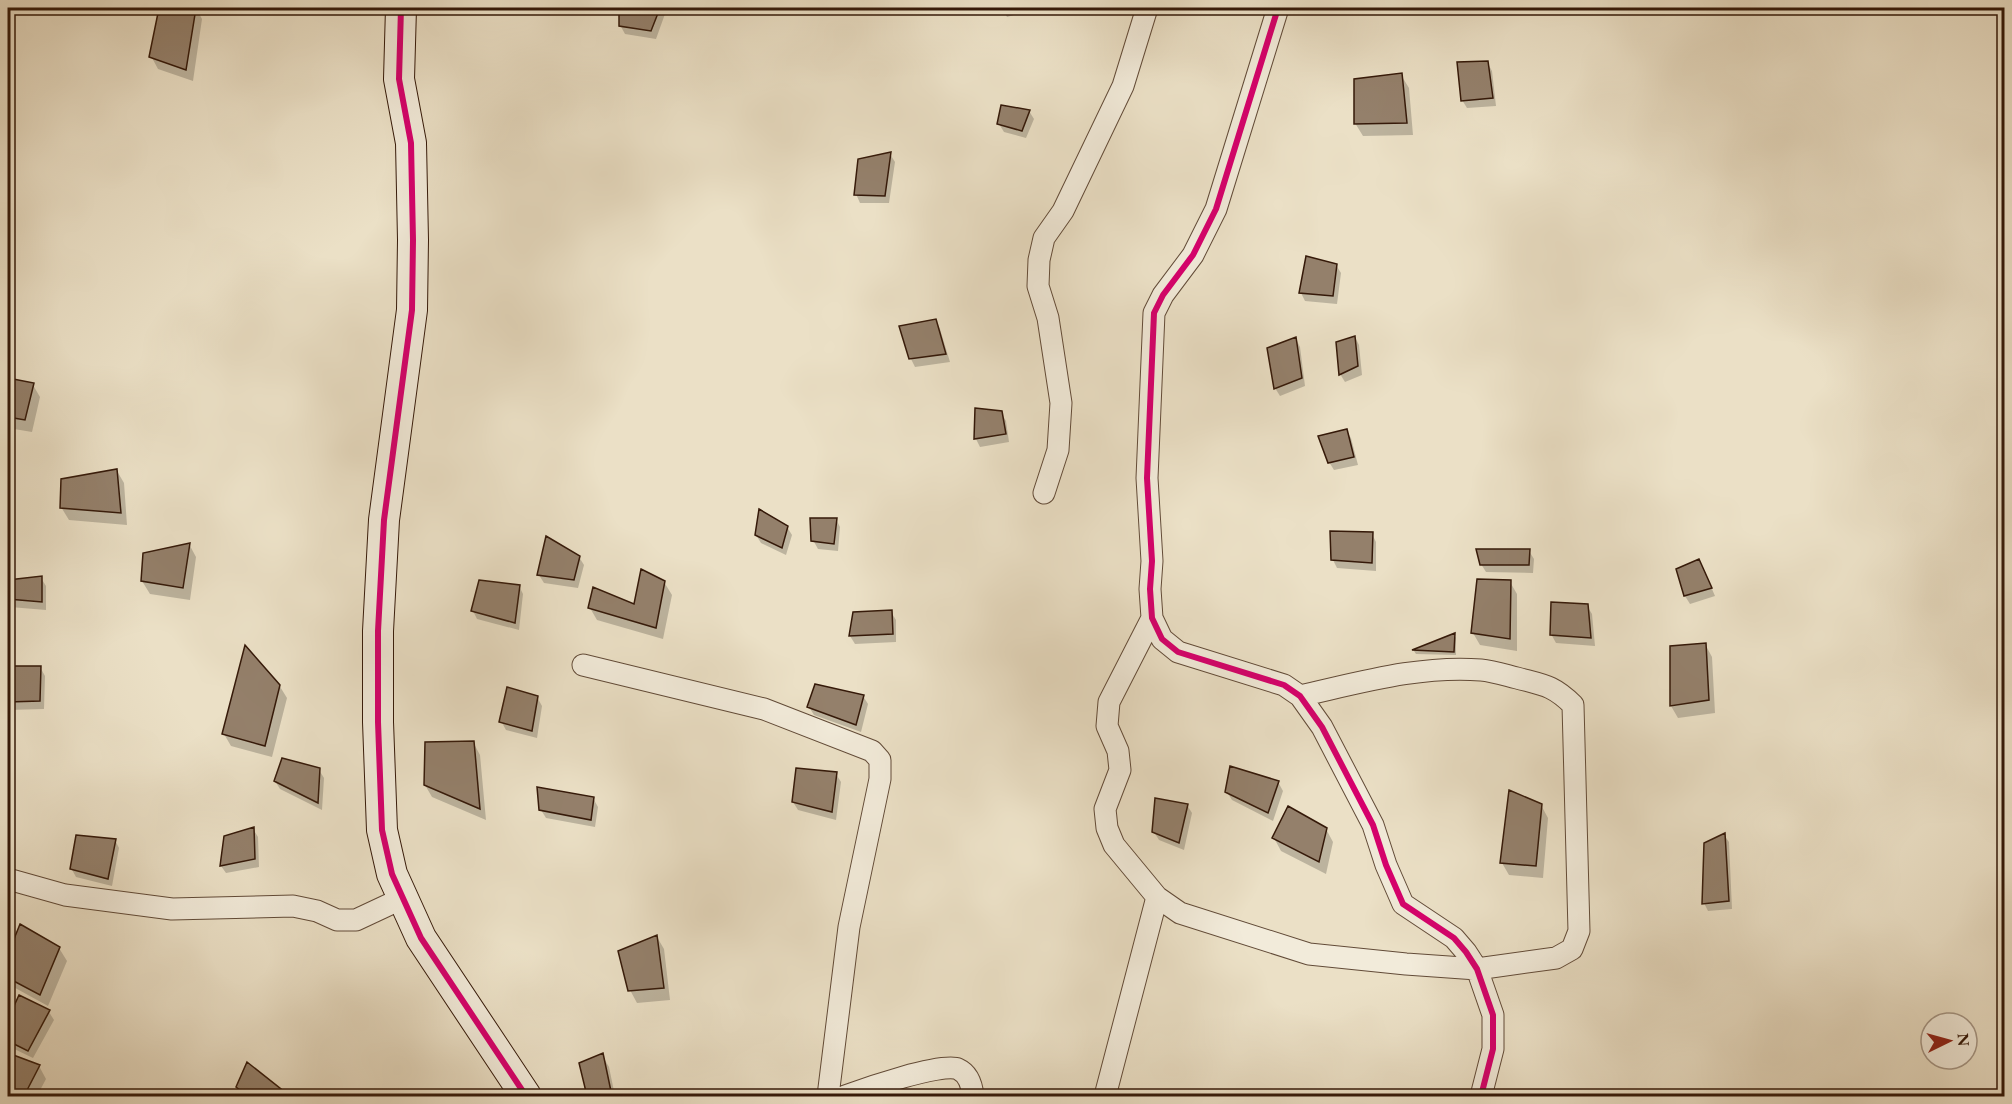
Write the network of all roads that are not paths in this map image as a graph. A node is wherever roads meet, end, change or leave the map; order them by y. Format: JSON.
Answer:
{"nodes":[{"id":1,"x":400,"y":8,"type":"edge"},
{"id":2,"x":1147,"y":8,"type":"edge"},
{"id":3,"x":1278,"y":8,"type":"edge"},
{"id":4,"x":1044,"y":493,"type":"dead end"},
{"id":5,"x":1152,"y":618,"type":"junction"},
{"id":6,"x":583,"y":665,"type":"dead end"},
{"id":7,"x":1300,"y":696,"type":"junction"},
{"id":8,"x":8,"y":879,"type":"edge"},
{"id":9,"x":1157,"y":897,"type":"junction"},
{"id":10,"x":403,"y":898,"type":"junction"},
{"id":11,"x":1477,"y":969,"type":"junction"},
{"id":12,"x":526,"y":1096,"type":"edge"},
{"id":13,"x":828,"y":1096,"type":"edge"},
{"id":14,"x":845,"y":1096,"type":"edge"},
{"id":15,"x":973,"y":1096,"type":"edge"},
{"id":16,"x":1105,"y":1096,"type":"edge"},
{"id":17,"x":1481,"y":1096,"type":"edge"}],
"edges":[{"from":1,"to":10,"type":"street"},
{"from":2,"to":4,"type":"street"},
{"from":3,"to":5,"type":"street"},
{"from":5,"to":7,"type":"street"},
{"from":5,"to":9,"type":"street"},
{"from":6,"to":13,"type":"street"},
{"from":7,"to":11,"type":"street"},
{"from":7,"to":11,"type":"street"},
{"from":8,"to":10,"type":"street"},
{"from":9,"to":11,"type":"street"},
{"from":9,"to":16,"type":"street"},
{"from":10,"to":12,"type":"street"},
{"from":11,"to":17,"type":"street"},
{"from":14,"to":15,"type":"street"}]}
